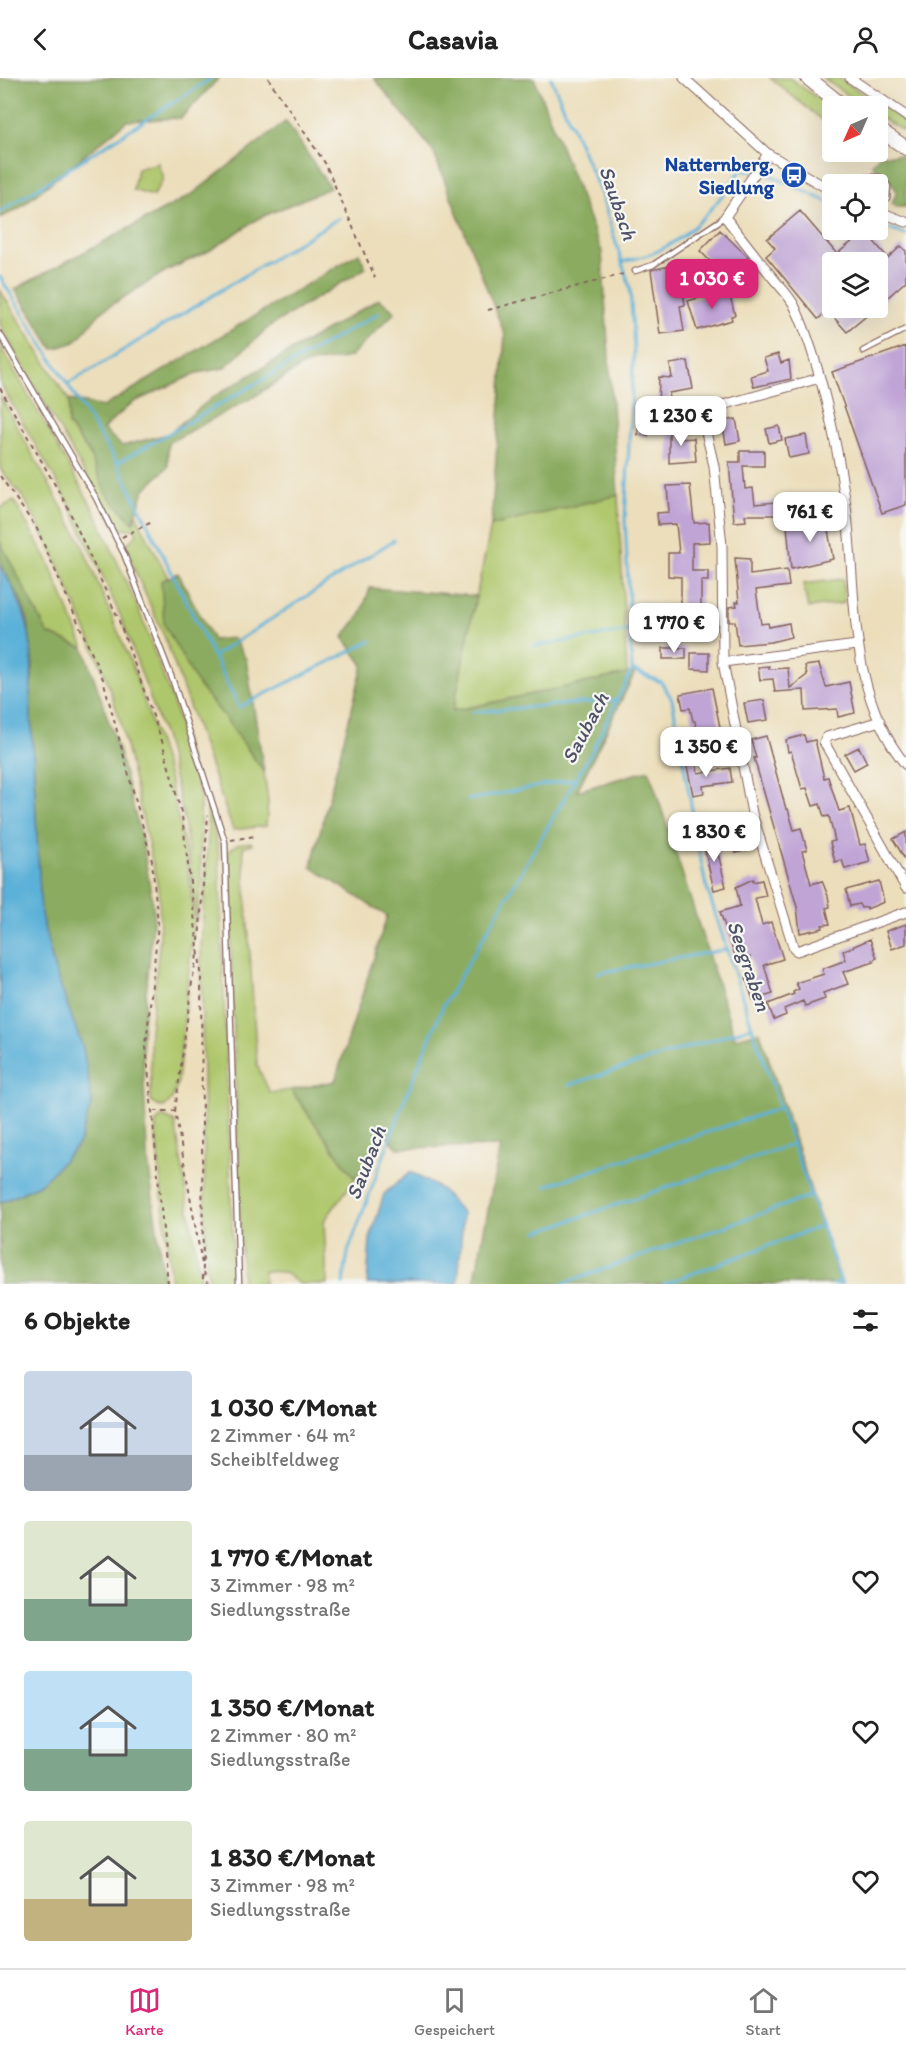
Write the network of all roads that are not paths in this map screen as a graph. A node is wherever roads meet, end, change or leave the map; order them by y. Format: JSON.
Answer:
{"nodes":[{"id":1,"x":684,"y":78,"type":"edge"},
{"id":2,"x":808,"y":78,"type":"edge"},
{"id":3,"x":850,"y":78,"type":"edge"},
{"id":4,"x":830,"y":96,"type":"edge"},
{"id":5,"x":906,"y":116,"type":"edge"},
{"id":6,"x":888,"y":136,"type":"edge"},
{"id":7,"x":906,"y":148,"type":"edge"},
{"id":8,"x":768,"y":154,"type":"junction"},
{"id":9,"x":822,"y":184,"type":"edge"},
{"id":10,"x":888,"y":215,"type":"edge"},
{"id":11,"x":725,"y":217,"type":"junction"},
{"id":12,"x":906,"y":222,"type":"edge"},
{"id":13,"x":635,"y":271,"type":"road end"},
{"id":14,"x":906,"y":329,"type":"edge"},
{"id":15,"x":0,"y":334,"type":"edge"},
{"id":16,"x":863,"y":351,"type":"dead end"},
{"id":17,"x":820,"y":378,"type":"junction"},
{"id":18,"x":857,"y":645,"type":"junction"},
{"id":19,"x":723,"y":662,"type":"junction"},
{"id":20,"x":880,"y":721,"type":"junction"},
{"id":21,"x":906,"y":765,"type":"edge"},
{"id":22,"x":906,"y":888,"type":"edge"},
{"id":23,"x":906,"y":912,"type":"edge"},
{"id":24,"x":239,"y":1284,"type":"edge"}],
"edges":[{"from":1,"to":8,"type":"street"},
{"from":2,"to":4,"type":"main road"},
{"from":3,"to":5,"type":"street"},
{"from":6,"to":7,"type":"main road"},
{"from":8,"to":9,"type":"street"},
{"from":8,"to":11,"type":"street"},
{"from":10,"to":12,"type":"street"},
{"from":11,"to":13,"type":"lane"},
{"from":11,"to":17,"type":"street"},
{"from":14,"to":16,"type":"lane"},
{"from":15,"to":24,"type":"lane"},
{"from":17,"to":18,"type":"street"},
{"from":17,"to":19,"type":"street"},
{"from":18,"to":19,"type":"street"},
{"from":18,"to":20,"type":"street"},
{"from":19,"to":23,"type":"street"},
{"from":20,"to":21,"type":"street"},
{"from":20,"to":22,"type":"street"}]}
